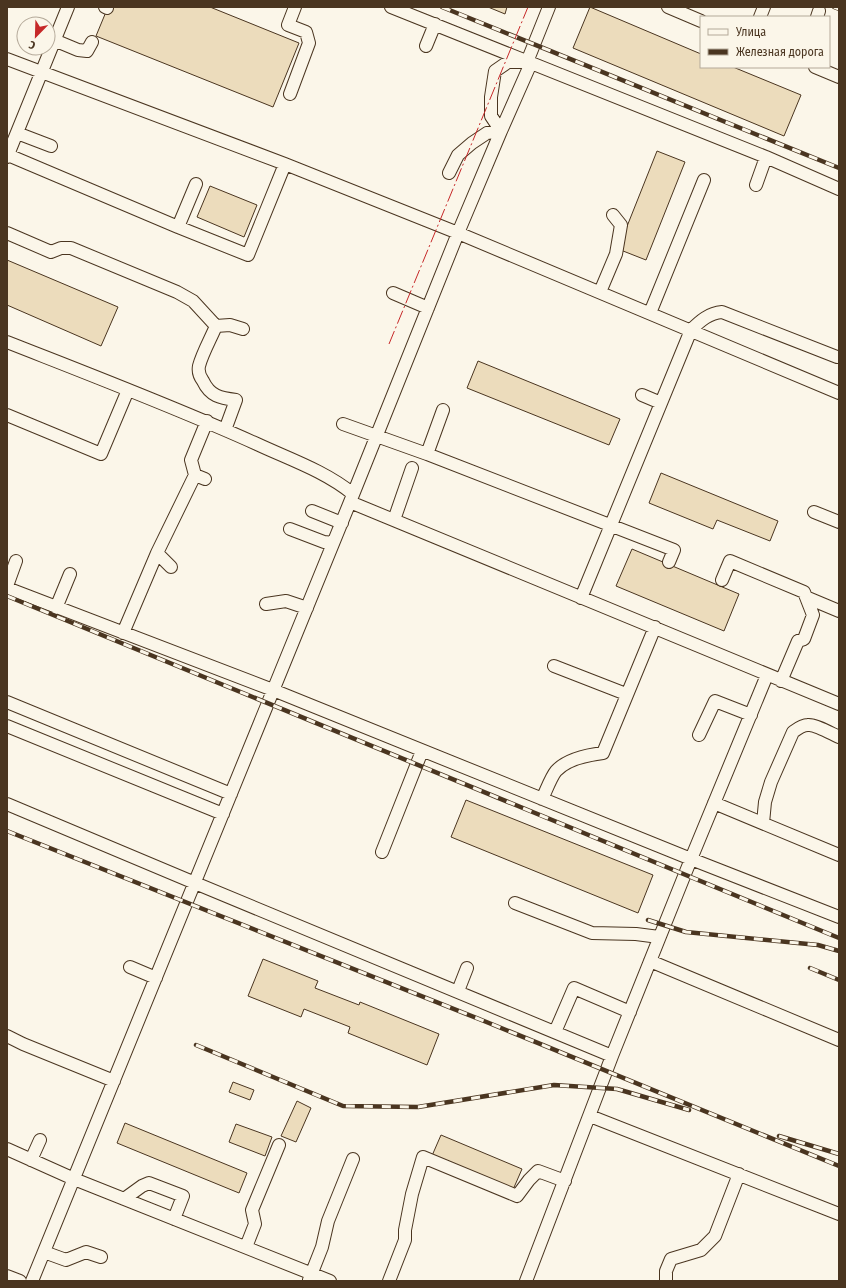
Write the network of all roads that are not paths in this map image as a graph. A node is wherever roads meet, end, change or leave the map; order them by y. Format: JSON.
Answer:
{"nodes":[{"id":1,"x":68,"y":7,"type":"edge"},
{"id":2,"x":295,"y":7,"type":"edge"},
{"id":3,"x":391,"y":7,"type":"edge"},
{"id":4,"x":549,"y":7,"type":"edge"},
{"id":5,"x":668,"y":7,"type":"edge"},
{"id":6,"x":700,"y":20,"type":"edge"},
{"id":7,"x":435,"y":24,"type":"junction"},
{"id":8,"x":56,"y":35,"type":"edge"},
{"id":9,"x":56,"y":41,"type":"edge"},
{"id":10,"x":92,"y":42,"type":"dead end"},
{"id":11,"x":426,"y":46,"type":"dead end"},
{"id":12,"x":48,"y":56,"type":"edge"},
{"id":13,"x":7,"y":59,"type":"edge"},
{"id":14,"x":529,"y":62,"type":"junction"},
{"id":15,"x":817,"y":68,"type":"edge"},
{"id":16,"x":42,"y":72,"type":"junction"},
{"id":17,"x":839,"y":77,"type":"edge"},
{"id":18,"x":290,"y":94,"type":"dead end"},
{"id":19,"x":502,"y":131,"type":"junction"},
{"id":20,"x":17,"y":133,"type":"junction"},
{"id":21,"x":51,"y":146,"type":"dead end"},
{"id":22,"x":7,"y":156,"type":"edge"},
{"id":23,"x":766,"y":157,"type":"junction"},
{"id":24,"x":285,"y":164,"type":"junction"},
{"id":25,"x":449,"y":173,"type":"dead end"},
{"id":26,"x":704,"y":180,"type":"dead end"},
{"id":27,"x":196,"y":184,"type":"dead end"},
{"id":28,"x":756,"y":185,"type":"dead end"},
{"id":29,"x":839,"y":189,"type":"edge"},
{"id":30,"x":613,"y":215,"type":"dead end"},
{"id":31,"x":178,"y":227,"type":"junction"},
{"id":32,"x":7,"y":233,"type":"edge"},
{"id":33,"x":458,"y":233,"type":"junction"},
{"id":34,"x":600,"y":292,"type":"junction"},
{"id":35,"x":393,"y":293,"type":"dead end"},
{"id":36,"x":428,"y":308,"type":"junction"},
{"id":37,"x":650,"y":313,"type":"junction"},
{"id":38,"x":216,"y":326,"type":"junction"},
{"id":39,"x":244,"y":329,"type":"dead end"},
{"id":40,"x":691,"y":330,"type":"junction"},
{"id":41,"x":7,"y":342,"type":"edge"},
{"id":42,"x":837,"y":357,"type":"dead end"},
{"id":43,"x":128,"y":390,"type":"junction"},
{"id":44,"x":839,"y":393,"type":"edge"},
{"id":45,"x":642,"y":395,"type":"dead end"},
{"id":46,"x":661,"y":403,"type":"junction"},
{"id":47,"x":443,"y":410,"type":"dead end"},
{"id":48,"x":7,"y":415,"type":"edge"},
{"id":49,"x":207,"y":422,"type":"junction"},
{"id":50,"x":343,"y":424,"type":"dead end"},
{"id":51,"x":225,"y":430,"type":"junction"},
{"id":52,"x":376,"y":436,"type":"junction"},
{"id":53,"x":427,"y":454,"type":"junction"},
{"id":54,"x":412,"y":468,"type":"dead end"},
{"id":55,"x":352,"y":498,"type":"junction"},
{"id":56,"x":312,"y":511,"type":"dead end"},
{"id":57,"x":814,"y":512,"type":"dead end"},
{"id":58,"x":394,"y":520,"type":"junction"},
{"id":59,"x":839,"y":522,"type":"edge"},
{"id":60,"x":342,"y":523,"type":"junction"},
{"id":61,"x":611,"y":525,"type":"junction"},
{"id":62,"x":290,"y":529,"type":"dead end"},
{"id":63,"x":334,"y":543,"type":"junction"},
{"id":64,"x":157,"y":553,"type":"junction"},
{"id":65,"x":16,"y":561,"type":"dead end"},
{"id":66,"x":669,"y":562,"type":"dead end"},
{"id":67,"x":171,"y":567,"type":"dead end"},
{"id":68,"x":70,"y":574,"type":"dead end"},
{"id":69,"x":722,"y":580,"type":"dead end"},
{"id":70,"x":7,"y":587,"type":"edge"},
{"id":71,"x":581,"y":598,"type":"junction"},
{"id":72,"x":808,"y":598,"type":"junction"},
{"id":73,"x":266,"y":604,"type":"dead end"},
{"id":74,"x":56,"y":608,"type":"junction"},
{"id":75,"x":307,"y":608,"type":"junction"},
{"id":76,"x":839,"y":612,"type":"edge"},
{"id":77,"x":655,"y":627,"type":"junction"},
{"id":78,"x":123,"y":633,"type":"junction"},
{"id":79,"x":554,"y":666,"type":"dead end"},
{"id":80,"x":767,"y":675,"type":"junction"},
{"id":81,"x":781,"y":681,"type":"junction"},
{"id":82,"x":274,"y":690,"type":"junction"},
{"id":83,"x":626,"y":694,"type":"junction"},
{"id":84,"x":7,"y":702,"type":"edge"},
{"id":85,"x":839,"y":704,"type":"edge"},
{"id":86,"x":751,"y":715,"type":"junction"},
{"id":87,"x":7,"y":726,"type":"edge"},
{"id":88,"x":699,"y":736,"type":"dead end"},
{"id":89,"x":839,"y":737,"type":"edge"},
{"id":90,"x":422,"y":751,"type":"junction"},
{"id":91,"x":231,"y":794,"type":"junction"},
{"id":92,"x":542,"y":799,"type":"junction"},
{"id":93,"x":714,"y":802,"type":"junction"},
{"id":94,"x":7,"y":804,"type":"edge"},
{"id":95,"x":223,"y":814,"type":"junction"},
{"id":96,"x":763,"y":823,"type":"junction"},
{"id":97,"x":382,"y":852,"type":"dead end"},
{"id":98,"x":839,"y":854,"type":"edge"},
{"id":99,"x":691,"y":859,"type":"junction"},
{"id":100,"x":195,"y":883,"type":"junction"},
{"id":101,"x":515,"y":903,"type":"dead end"},
{"id":102,"x":839,"y":917,"type":"edge"},
{"id":103,"x":659,"y":937,"type":"junction"},
{"id":104,"x":650,"y":961,"type":"junction"},
{"id":105,"x":130,"y":967,"type":"dead end"},
{"id":106,"x":467,"y":968,"type":"dead end"},
{"id":107,"x":156,"y":978,"type":"junction"},
{"id":108,"x":458,"y":991,"type":"junction"},
{"id":109,"x":630,"y":1012,"type":"junction"},
{"id":110,"x":555,"y":1032,"type":"junction"},
{"id":111,"x":7,"y":1036,"type":"edge"},
{"id":112,"x":839,"y":1040,"type":"edge"},
{"id":113,"x":612,"y":1056,"type":"junction"},
{"id":114,"x":114,"y":1081,"type":"junction"},
{"id":115,"x":590,"y":1116,"type":"junction"},
{"id":116,"x":40,"y":1140,"type":"dead end"},
{"id":117,"x":279,"y":1145,"type":"dead end"},
{"id":118,"x":7,"y":1149,"type":"edge"},
{"id":119,"x":353,"y":1158,"type":"dead end"},
{"id":120,"x":31,"y":1160,"type":"junction"},
{"id":121,"x":739,"y":1174,"type":"junction"},
{"id":122,"x":74,"y":1179,"type":"junction"},
{"id":123,"x":565,"y":1181,"type":"junction"},
{"id":124,"x":124,"y":1199,"type":"junction"},
{"id":125,"x":839,"y":1214,"type":"edge"},
{"id":126,"x":174,"y":1218,"type":"junction"},
{"id":127,"x":246,"y":1247,"type":"junction"},
{"id":128,"x":44,"y":1252,"type":"junction"},
{"id":129,"x":101,"y":1257,"type":"dead end"},
{"id":130,"x":7,"y":1276,"type":"edge"},
{"id":131,"x":310,"y":1277,"type":"edge"},
{"id":132,"x":20,"y":1281,"type":"edge"},
{"id":133,"x":32,"y":1281,"type":"edge"},
{"id":134,"x":330,"y":1281,"type":"edge"},
{"id":135,"x":389,"y":1281,"type":"edge"},
{"id":136,"x":526,"y":1281,"type":"edge"},
{"id":137,"x":666,"y":1281,"type":"edge"}],
"edges":[{"from":1,"to":8,"type":"lane"},
{"from":2,"to":18,"type":"lane"},
{"from":3,"to":7,"type":"lane"},
{"from":4,"to":14,"type":"lane"},
{"from":5,"to":6,"type":"lane"},
{"from":7,"to":11,"type":"lane"},
{"from":7,"to":14,"type":"lane"},
{"from":9,"to":10,"type":"lane"},
{"from":12,"to":16,"type":"lane"},
{"from":13,"to":16,"type":"lane"},
{"from":14,"to":19,"type":"lane"},
{"from":14,"to":19,"type":"lane"},
{"from":14,"to":23,"type":"lane"},
{"from":15,"to":17,"type":"lane"},
{"from":16,"to":20,"type":"lane"},
{"from":16,"to":24,"type":"lane"},
{"from":19,"to":25,"type":"lane"},
{"from":19,"to":33,"type":"lane"},
{"from":20,"to":21,"type":"lane"},
{"from":20,"to":22,"type":"lane"},
{"from":22,"to":31,"type":"lane"},
{"from":23,"to":28,"type":"lane"},
{"from":23,"to":29,"type":"lane"},
{"from":24,"to":31,"type":"lane"},
{"from":24,"to":33,"type":"lane"},
{"from":26,"to":37,"type":"lane"},
{"from":27,"to":31,"type":"lane"},
{"from":30,"to":34,"type":"lane"},
{"from":32,"to":38,"type":"lane"},
{"from":33,"to":34,"type":"lane"},
{"from":33,"to":36,"type":"lane"},
{"from":34,"to":37,"type":"lane"},
{"from":35,"to":36,"type":"lane"},
{"from":36,"to":52,"type":"lane"},
{"from":37,"to":40,"type":"lane"},
{"from":38,"to":39,"type":"lane"},
{"from":38,"to":51,"type":"lane"},
{"from":40,"to":42,"type":"lane"},
{"from":40,"to":44,"type":"lane"},
{"from":40,"to":46,"type":"lane"},
{"from":41,"to":43,"type":"lane"},
{"from":43,"to":48,"type":"lane"},
{"from":43,"to":49,"type":"lane"},
{"from":45,"to":46,"type":"lane"},
{"from":46,"to":61,"type":"lane"},
{"from":47,"to":53,"type":"lane"},
{"from":49,"to":51,"type":"lane"},
{"from":49,"to":64,"type":"lane"},
{"from":50,"to":52,"type":"lane"},
{"from":51,"to":55,"type":"lane"},
{"from":52,"to":53,"type":"lane"},
{"from":52,"to":55,"type":"lane"},
{"from":53,"to":61,"type":"lane"},
{"from":54,"to":58,"type":"lane"},
{"from":55,"to":58,"type":"lane"},
{"from":55,"to":60,"type":"lane"},
{"from":56,"to":60,"type":"lane"},
{"from":57,"to":59,"type":"lane"},
{"from":58,"to":71,"type":"lane"},
{"from":60,"to":63,"type":"lane"},
{"from":61,"to":66,"type":"lane"},
{"from":61,"to":71,"type":"lane"},
{"from":62,"to":63,"type":"lane"},
{"from":63,"to":75,"type":"lane"},
{"from":64,"to":67,"type":"lane"},
{"from":64,"to":78,"type":"lane"},
{"from":65,"to":70,"type":"lane"},
{"from":68,"to":74,"type":"lane"},
{"from":69,"to":72,"type":"lane"},
{"from":70,"to":74,"type":"lane"},
{"from":71,"to":77,"type":"lane"},
{"from":72,"to":76,"type":"lane"},
{"from":72,"to":81,"type":"lane"},
{"from":73,"to":75,"type":"lane"},
{"from":74,"to":78,"type":"lane"},
{"from":75,"to":82,"type":"lane"},
{"from":77,"to":80,"type":"lane"},
{"from":77,"to":83,"type":"lane"},
{"from":78,"to":82,"type":"lane"},
{"from":79,"to":83,"type":"lane"},
{"from":80,"to":81,"type":"lane"},
{"from":80,"to":86,"type":"lane"},
{"from":81,"to":85,"type":"lane"},
{"from":82,"to":90,"type":"lane"},
{"from":82,"to":91,"type":"lane"},
{"from":83,"to":92,"type":"lane"},
{"from":84,"to":91,"type":"lane"},
{"from":86,"to":88,"type":"lane"},
{"from":86,"to":93,"type":"lane"},
{"from":87,"to":95,"type":"lane"},
{"from":89,"to":96,"type":"lane"},
{"from":90,"to":92,"type":"lane"},
{"from":90,"to":97,"type":"lane"},
{"from":91,"to":95,"type":"lane"},
{"from":92,"to":99,"type":"lane"},
{"from":93,"to":96,"type":"lane"},
{"from":93,"to":99,"type":"lane"},
{"from":94,"to":100,"type":"lane"},
{"from":95,"to":100,"type":"lane"},
{"from":96,"to":98,"type":"lane"},
{"from":99,"to":102,"type":"lane"},
{"from":99,"to":103,"type":"lane"},
{"from":100,"to":107,"type":"lane"},
{"from":100,"to":108,"type":"lane"},
{"from":101,"to":103,"type":"lane"},
{"from":103,"to":104,"type":"lane"},
{"from":104,"to":109,"type":"lane"},
{"from":104,"to":112,"type":"lane"},
{"from":105,"to":107,"type":"lane"},
{"from":106,"to":108,"type":"lane"},
{"from":107,"to":114,"type":"lane"},
{"from":108,"to":110,"type":"lane"},
{"from":109,"to":110,"type":"lane"},
{"from":109,"to":113,"type":"lane"},
{"from":110,"to":113,"type":"lane"},
{"from":111,"to":114,"type":"lane"},
{"from":113,"to":115,"type":"lane"},
{"from":114,"to":122,"type":"lane"},
{"from":115,"to":121,"type":"lane"},
{"from":115,"to":123,"type":"lane"},
{"from":116,"to":120,"type":"lane"},
{"from":117,"to":127,"type":"lane"},
{"from":118,"to":120,"type":"lane"},
{"from":119,"to":131,"type":"lane"},
{"from":120,"to":122,"type":"lane"},
{"from":121,"to":125,"type":"lane"},
{"from":121,"to":137,"type":"lane"},
{"from":122,"to":124,"type":"lane"},
{"from":122,"to":128,"type":"lane"},
{"from":123,"to":135,"type":"lane"},
{"from":123,"to":136,"type":"lane"},
{"from":124,"to":126,"type":"lane"},
{"from":124,"to":126,"type":"lane"},
{"from":126,"to":127,"type":"lane"},
{"from":127,"to":131,"type":"lane"},
{"from":128,"to":129,"type":"lane"},
{"from":128,"to":133,"type":"lane"},
{"from":130,"to":132,"type":"lane"},
{"from":131,"to":134,"type":"lane"}]}
